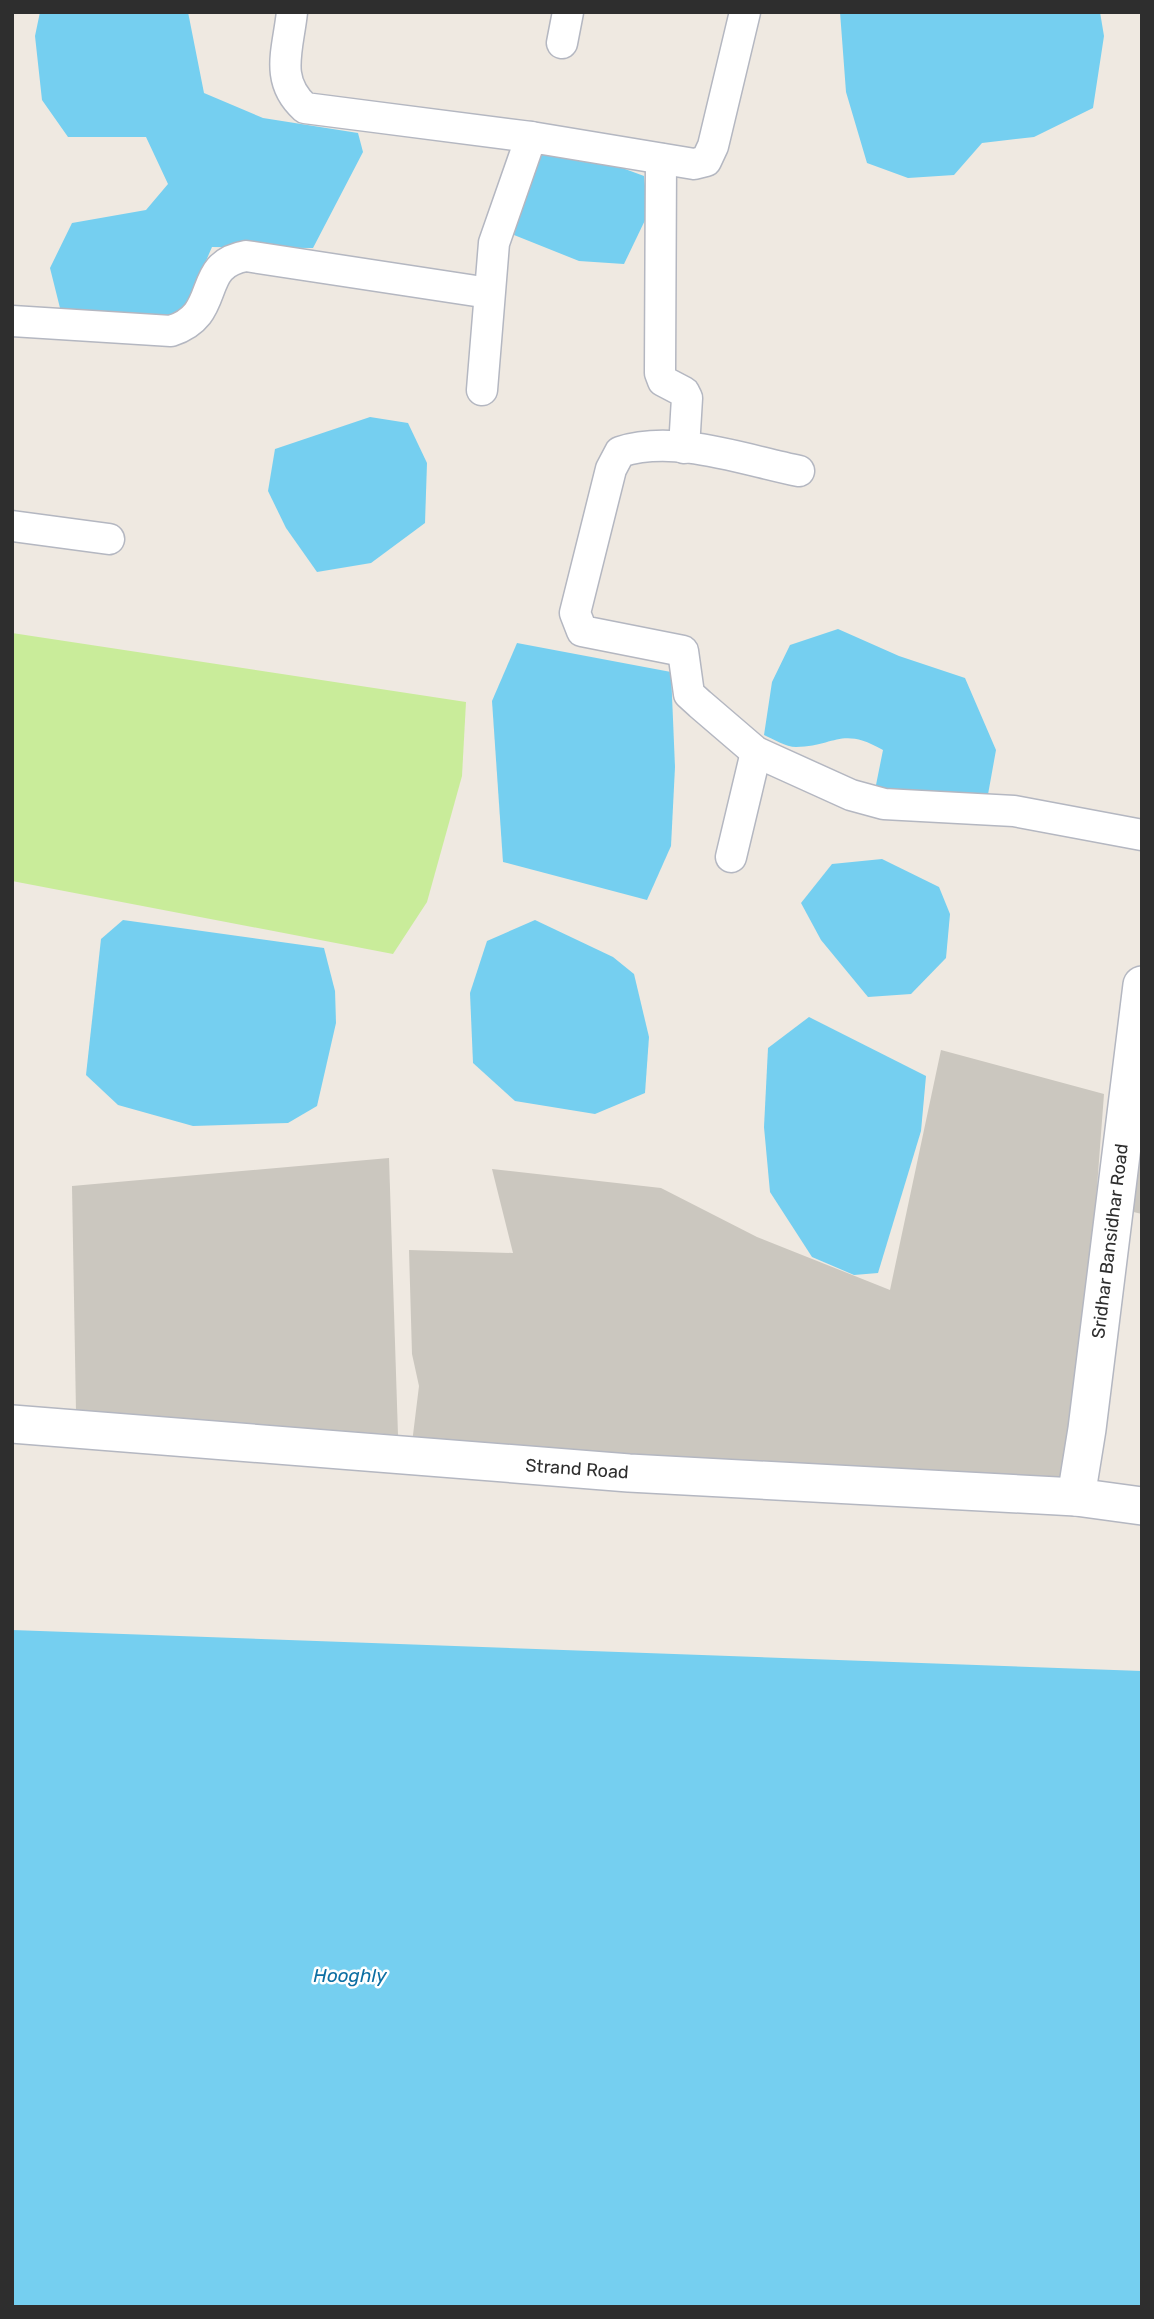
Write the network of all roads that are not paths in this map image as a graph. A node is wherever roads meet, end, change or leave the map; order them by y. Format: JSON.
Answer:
{"nodes":[{"id":1,"x":292,"y":12,"type":"edge"},
{"id":2,"x":568,"y":12,"type":"edge"},
{"id":3,"x":746,"y":12,"type":"edge"},
{"id":4,"x":562,"y":43,"type":"dead end"},
{"id":5,"x":531,"y":137,"type":"junction"},
{"id":6,"x":662,"y":159,"type":"junction"},
{"id":7,"x":489,"y":293,"type":"junction"},
{"id":8,"x":12,"y":321,"type":"edge"},
{"id":9,"x":482,"y":390,"type":"dead end"},
{"id":10,"x":684,"y":448,"type":"junction"},
{"id":11,"x":799,"y":471,"type":"dead end"},
{"id":12,"x":12,"y":526,"type":"edge"},
{"id":13,"x":109,"y":539,"type":"dead end"},
{"id":14,"x":756,"y":752,"type":"junction"},
{"id":15,"x":1142,"y":835,"type":"edge"},
{"id":16,"x":731,"y":857,"type":"dead end"},
{"id":17,"x":1142,"y":985,"type":"edge"},
{"id":18,"x":12,"y":1424,"type":"edge"},
{"id":19,"x":1076,"y":1497,"type":"junction"},
{"id":20,"x":1142,"y":1506,"type":"edge"}],
"edges":[{"from":1,"to":5,"type":"street"},
{"from":2,"to":4,"type":"street"},
{"from":3,"to":6,"type":"street"},
{"from":5,"to":6,"type":"street"},
{"from":5,"to":7,"type":"street"},
{"from":6,"to":10,"type":"street"},
{"from":7,"to":8,"type":"street"},
{"from":7,"to":9,"type":"street"},
{"from":10,"to":11,"type":"street"},
{"from":10,"to":14,"type":"street"},
{"from":12,"to":13,"type":"street"},
{"from":14,"to":15,"type":"street"},
{"from":14,"to":16,"type":"street"},
{"from":17,"to":19,"type":"street","name":"Sridhar Bansidhar Road"},
{"from":18,"to":19,"type":"street","name":"Strand Road"},
{"from":19,"to":20,"type":"street","name":"Strand Road"}]}
